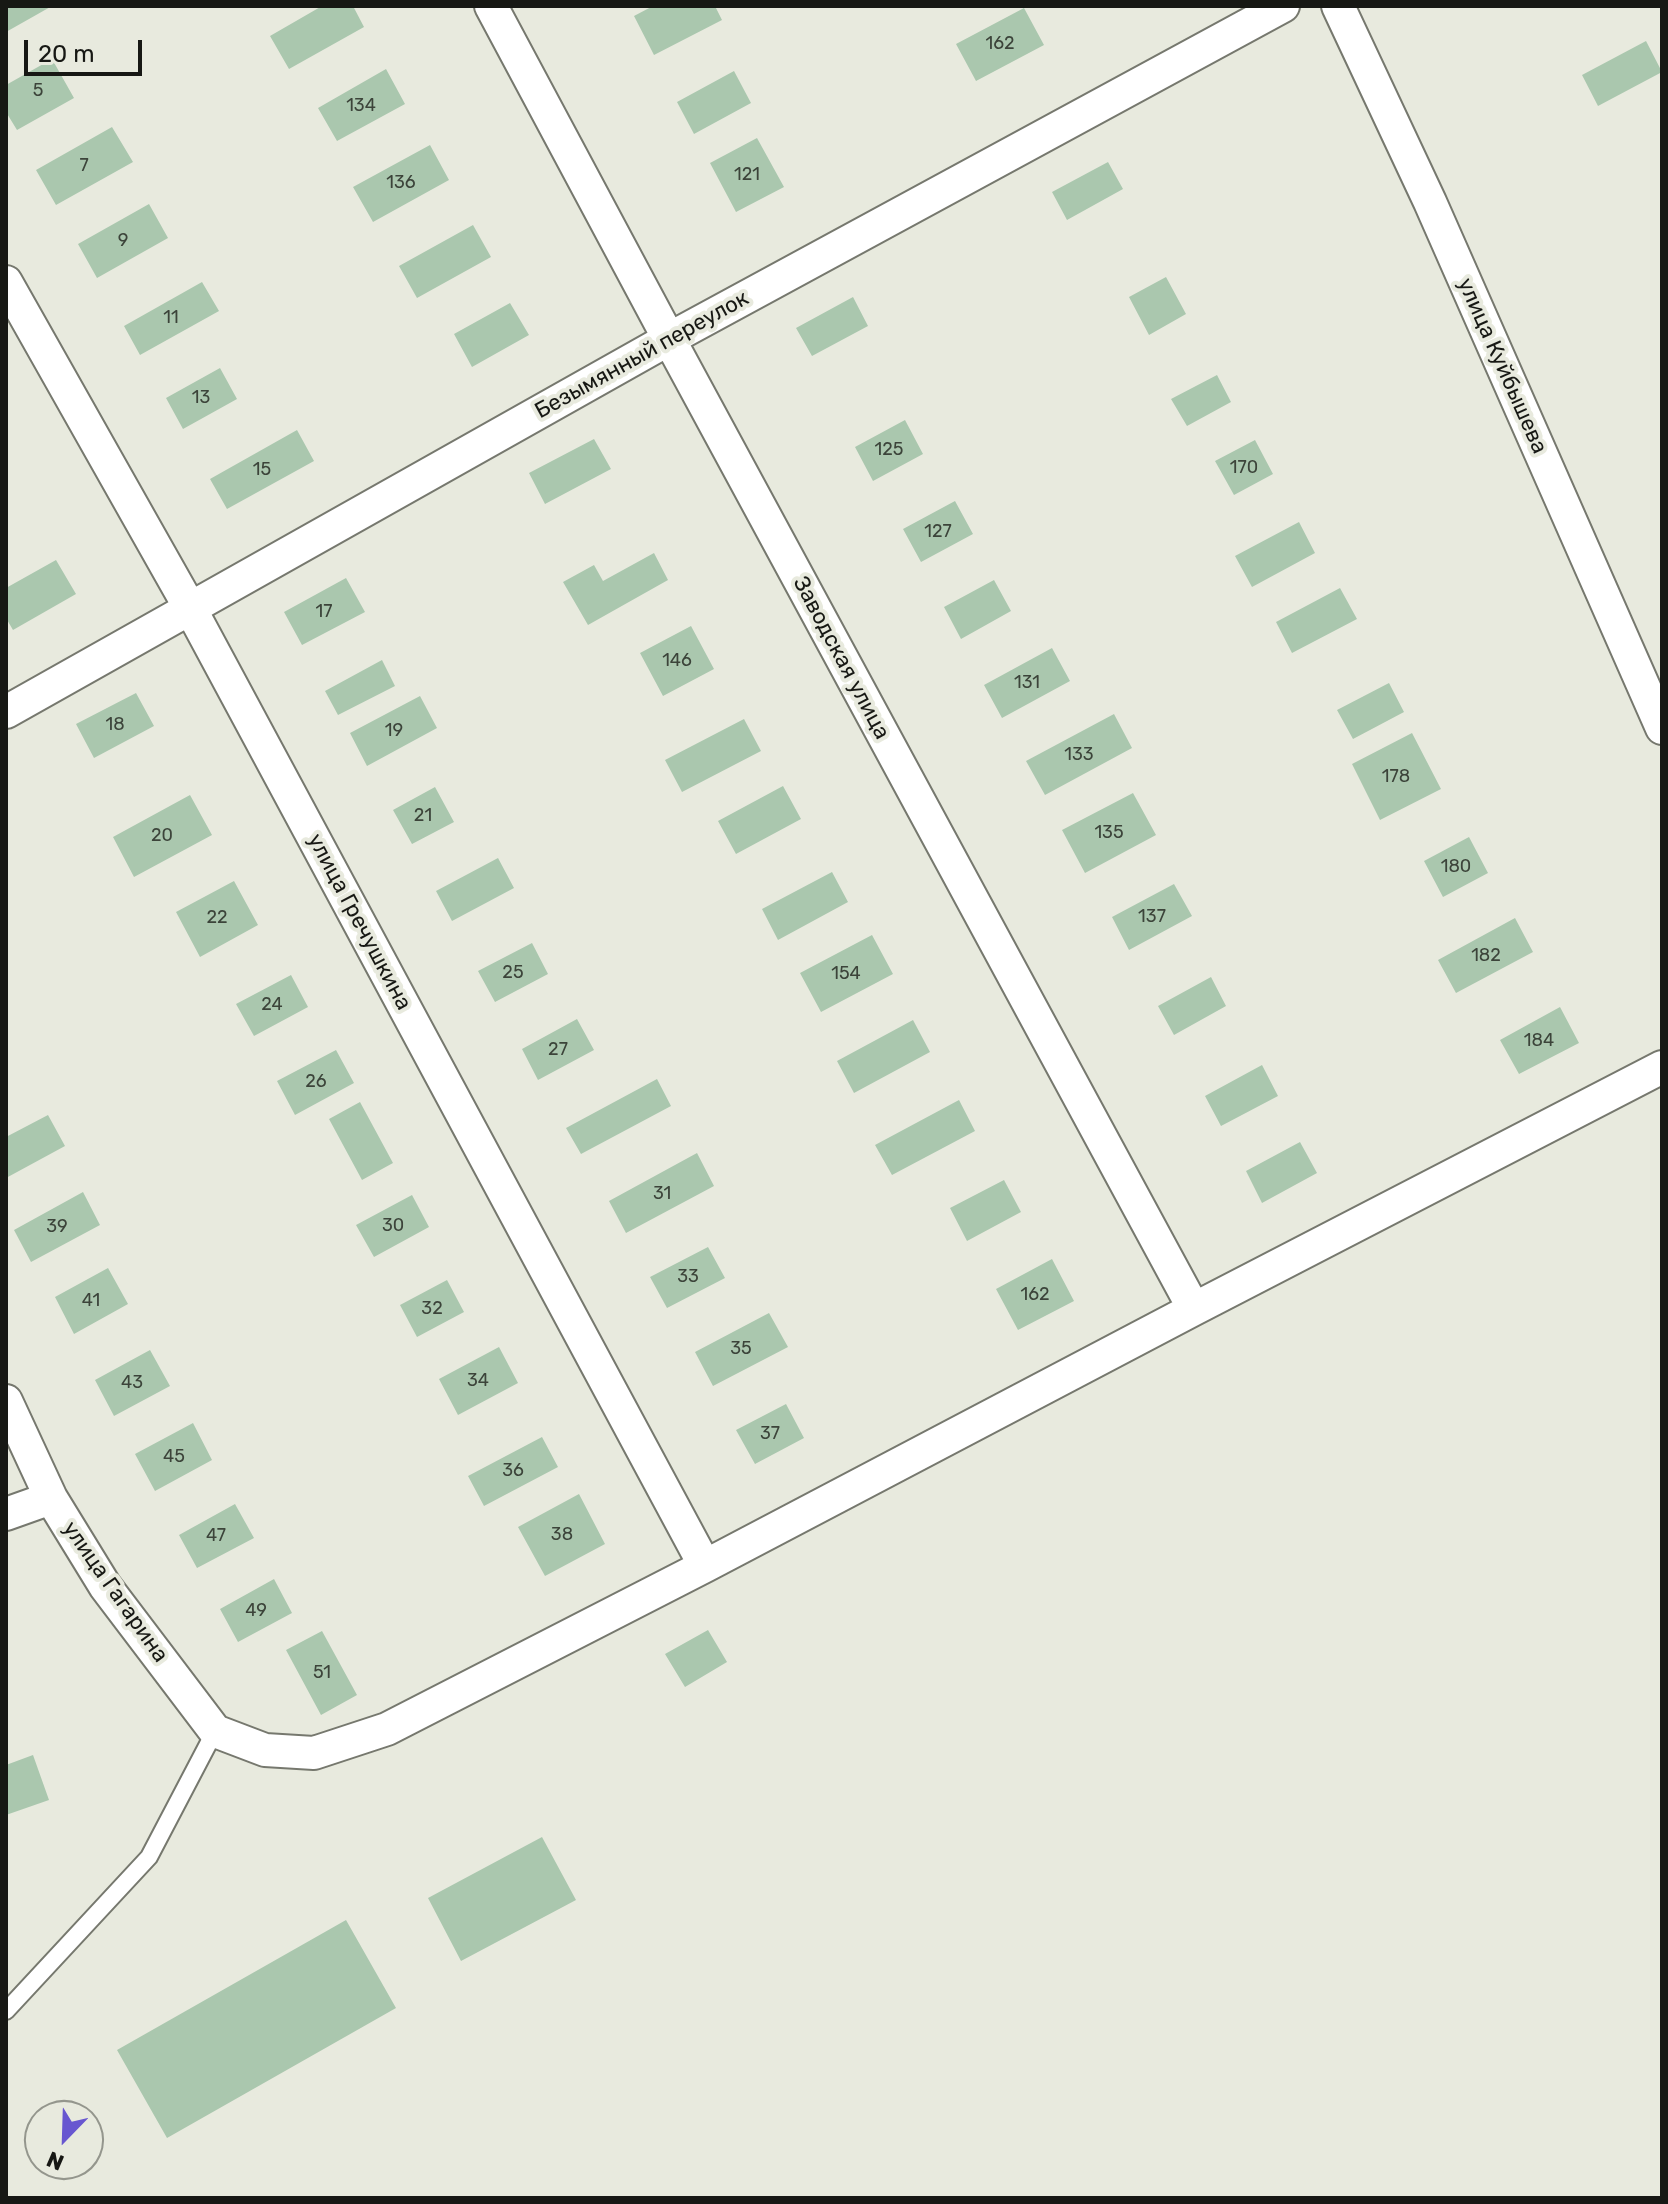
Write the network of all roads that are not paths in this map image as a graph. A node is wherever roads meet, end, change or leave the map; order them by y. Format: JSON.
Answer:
{"nodes":[{"id":1,"x":491,"y":6,"type":"edge"},
{"id":2,"x":1283,"y":6,"type":"edge"},
{"id":3,"x":1338,"y":6,"type":"edge"},
{"id":4,"x":6,"y":282,"type":"edge"},
{"id":5,"x":669,"y":339,"type":"junction"},
{"id":6,"x":190,"y":608,"type":"junction"},
{"id":7,"x":6,"y":712,"type":"edge"},
{"id":8,"x":1662,"y":728,"type":"edge"},
{"id":9,"x":1662,"y":1067,"type":"edge"},
{"id":10,"x":1194,"y":1309,"type":"junction"},
{"id":11,"x":6,"y":1401,"type":"edge"},
{"id":12,"x":51,"y":1498,"type":"junction"},
{"id":13,"x":6,"y":1514,"type":"edge"},
{"id":14,"x":705,"y":1566,"type":"junction"},
{"id":15,"x":215,"y":1731,"type":"junction"},
{"id":16,"x":6,"y":2011,"type":"edge"}],
"edges":[{"from":1,"to":5,"type":"street","name":"Заводская улица"},
{"from":2,"to":5,"type":"street","name":"Безымянный переулок"},
{"from":3,"to":8,"type":"street","name":"улица Куйбышева"},
{"from":4,"to":6,"type":"street","name":"улица Гречушкина"},
{"from":5,"to":6,"type":"street","name":"Безымянный переулок"},
{"from":5,"to":10,"type":"street","name":"Заводская улица"},
{"from":6,"to":7,"type":"street","name":"Безымянный переулок"},
{"from":6,"to":14,"type":"street","name":"улица Гречушкина"},
{"from":9,"to":10,"type":"street"},
{"from":10,"to":14,"type":"street"},
{"from":11,"to":12,"type":"street","name":"улица Гагарина"},
{"from":12,"to":13,"type":"street"},
{"from":12,"to":15,"type":"street","name":"улица Гагарина"},
{"from":14,"to":15,"type":"street"},
{"from":15,"to":16,"type":"lane"}]}
